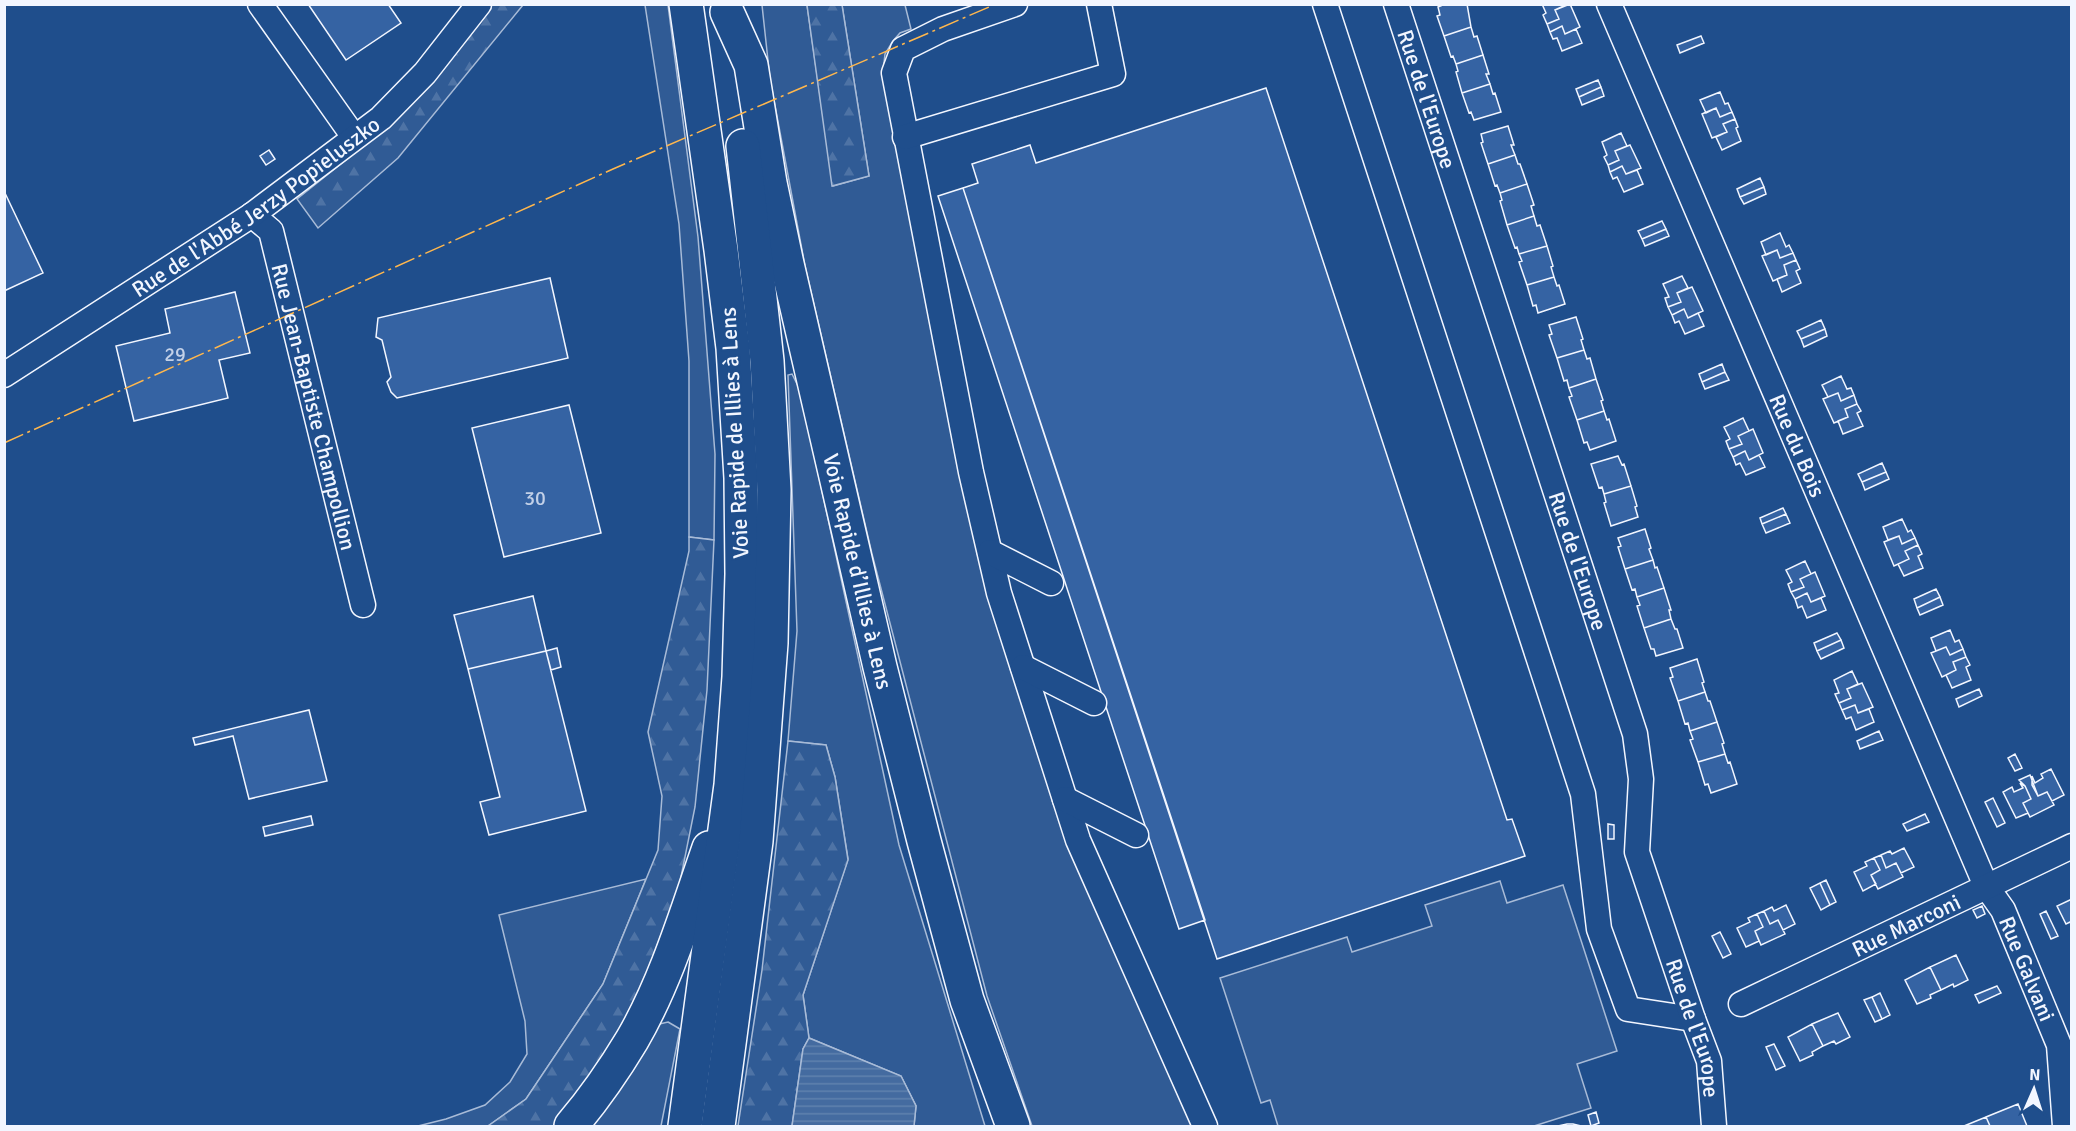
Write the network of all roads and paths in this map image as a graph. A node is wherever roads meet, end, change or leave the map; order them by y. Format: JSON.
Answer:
{"nodes":[{"id":1,"x":260,"y":4,"type":"edge"},
{"id":2,"x":479,"y":4,"type":"edge"},
{"id":3,"x":686,"y":4,"type":"edge"},
{"id":4,"x":1015,"y":4,"type":"edge"},
{"id":5,"x":1100,"y":4,"type":"edge"},
{"id":6,"x":1325,"y":4,"type":"edge"},
{"id":7,"x":1396,"y":4,"type":"edge"},
{"id":8,"x":1609,"y":4,"type":"edge"},
{"id":9,"x":727,"y":8,"type":"edge"},
{"id":10,"x":354,"y":137,"type":"junction"},
{"id":11,"x":905,"y":137,"type":"junction"},
{"id":12,"x":252,"y":215,"type":"junction"},
{"id":13,"x":4,"y":375,"type":"edge"},
{"id":14,"x":990,"y":552,"type":"junction"},
{"id":15,"x":1051,"y":583,"type":"dead end"},
{"id":16,"x":363,"y":604,"type":"dead end"},
{"id":17,"x":1023,"y":667,"type":"junction"},
{"id":18,"x":1094,"y":703,"type":"dead end"},
{"id":19,"x":731,"y":785,"type":"junction"},
{"id":20,"x":1065,"y":799,"type":"junction"},
{"id":21,"x":1136,"y":835,"type":"dead end"},
{"id":22,"x":2072,"y":846,"type":"edge"},
{"id":23,"x":1986,"y":886,"type":"junction"},
{"id":24,"x":1741,"y":1004,"type":"dead end"},
{"id":25,"x":1693,"y":1019,"type":"junction"},
{"id":26,"x":571,"y":1126,"type":"edge"},
{"id":27,"x":685,"y":1126,"type":"edge"},
{"id":28,"x":718,"y":1126,"type":"edge"},
{"id":29,"x":1013,"y":1126,"type":"edge"},
{"id":30,"x":1205,"y":1126,"type":"edge"},
{"id":31,"x":1714,"y":1126,"type":"edge"},
{"id":32,"x":2065,"y":1126,"type":"edge"}],
"edges":[{"from":1,"to":10,"type":"street"},
{"from":2,"to":10,"type":"street","name":"Rue de l'Abbé Jerzy Popieluszko"},
{"from":3,"to":19,"type":"highway","name":"Voie Rapide de Illies à Lens"},
{"from":4,"to":11,"type":"street"},
{"from":5,"to":11,"type":"street"},
{"from":6,"to":25,"type":"street"},
{"from":7,"to":25,"type":"street","name":"Rue de l'Europe"},
{"from":8,"to":23,"type":"street","name":"Rue du Bois"},
{"from":9,"to":28,"type":"highway"},
{"from":9,"to":29,"type":"highway","name":"Voie Rapide d’Illies à Lens"},
{"from":10,"to":12,"type":"street","name":"Rue de l'Abbé Jerzy Popieluszko"},
{"from":11,"to":14,"type":"street"},
{"from":12,"to":13,"type":"street","name":"Rue de l'Abbé Jerzy Popieluszko"},
{"from":12,"to":16,"type":"street","name":"Rue Jean-Baptiste Champollion"},
{"from":14,"to":15,"type":"street"},
{"from":14,"to":17,"type":"street"},
{"from":17,"to":18,"type":"street"},
{"from":17,"to":20,"type":"street"},
{"from":19,"to":26,"type":"highway"},
{"from":19,"to":27,"type":"highway"},
{"from":20,"to":21,"type":"street"},
{"from":20,"to":30,"type":"street"},
{"from":22,"to":23,"type":"street","name":"Rue Marconi"},
{"from":23,"to":24,"type":"street","name":"Rue Marconi"},
{"from":23,"to":32,"type":"street","name":"Rue Galvani"},
{"from":25,"to":31,"type":"street","name":"Rue de l'Europe"}]}
